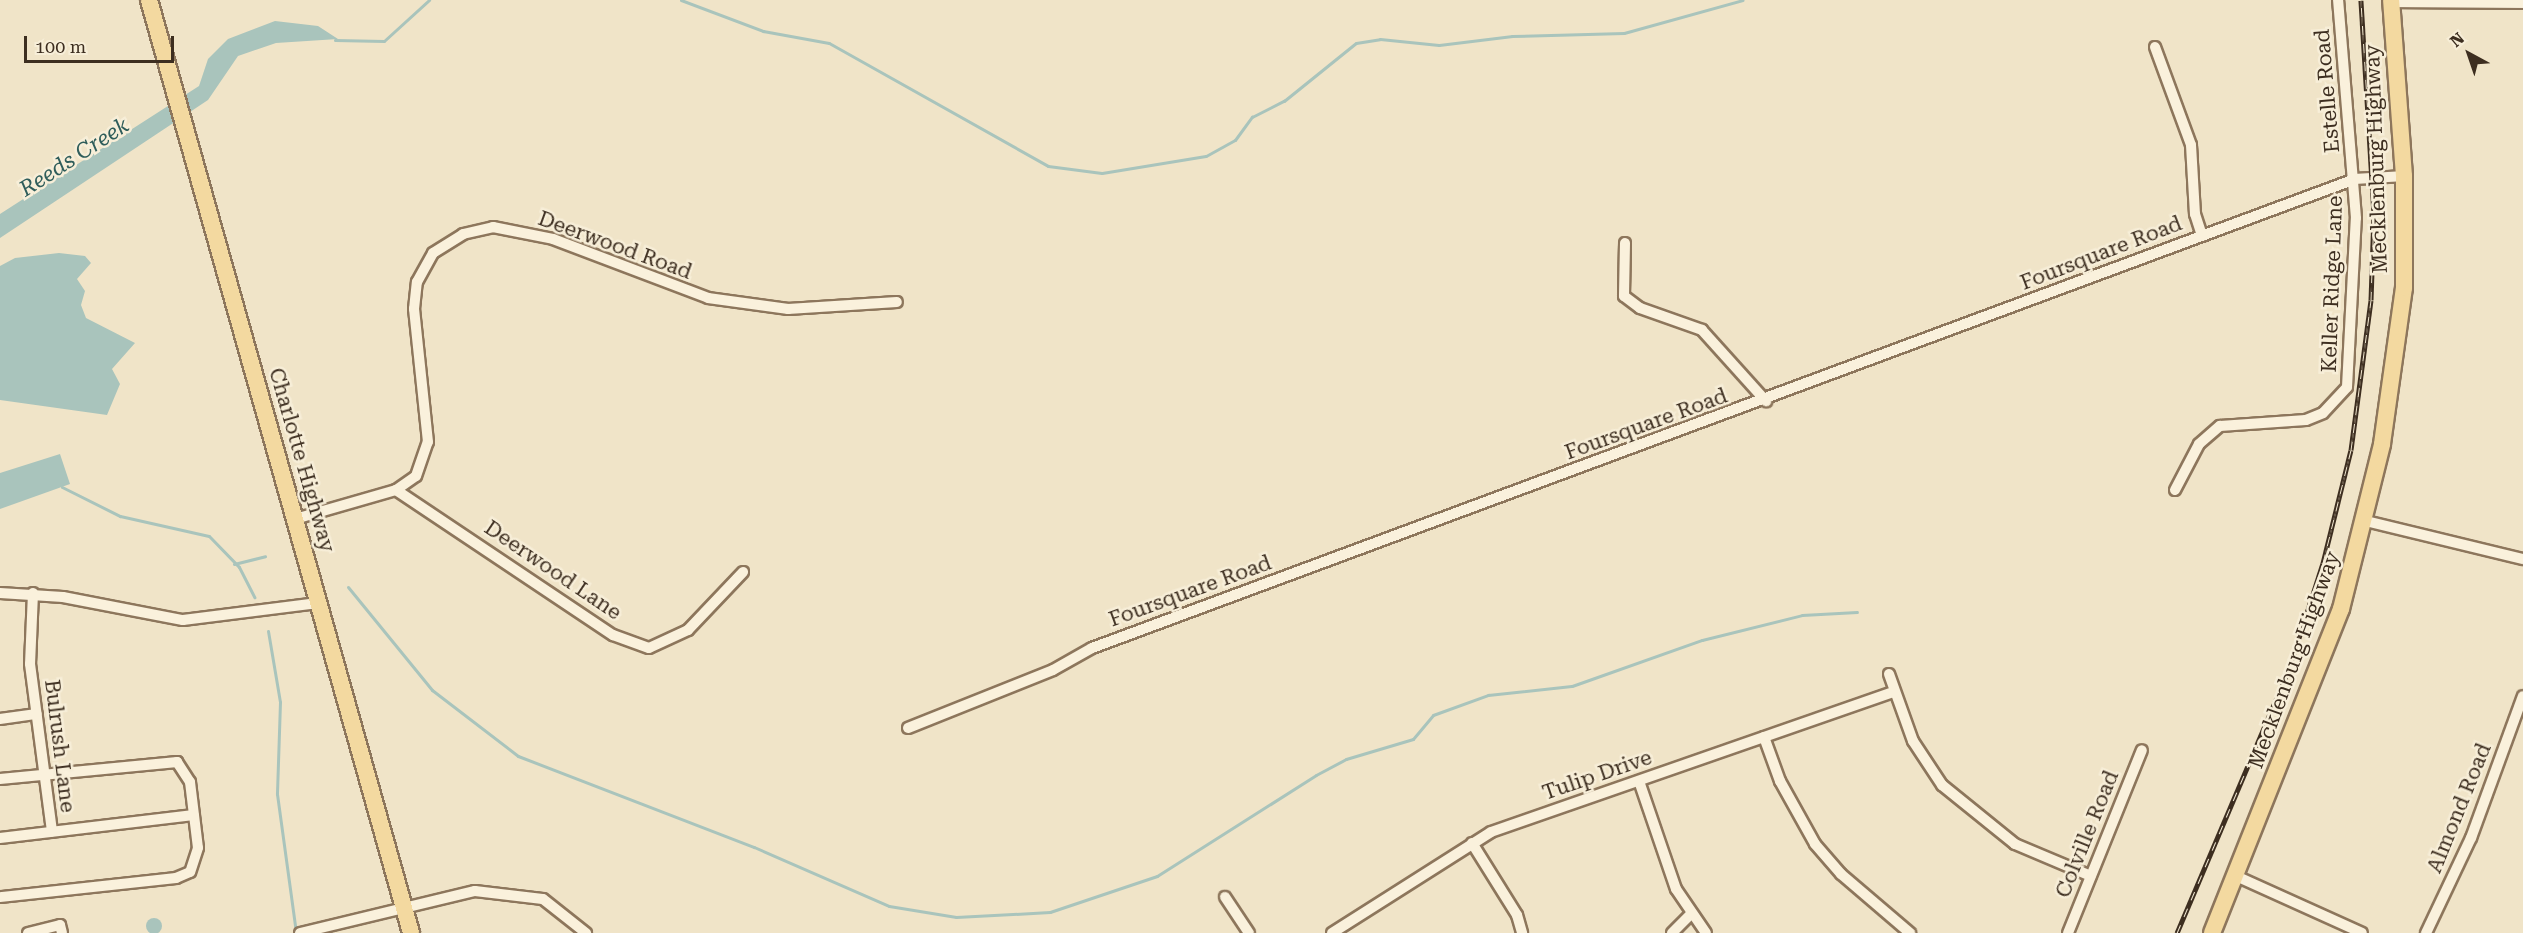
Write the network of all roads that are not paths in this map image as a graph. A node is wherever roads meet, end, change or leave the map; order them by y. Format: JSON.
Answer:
{"nodes":[{"id":1,"x":149,"y":0,"type":"edge"},
{"id":2,"x":2338,"y":0,"type":"edge"},
{"id":3,"x":2391,"y":1,"type":"edge"},
{"id":4,"x":2523,"y":3,"type":"edge"},
{"id":5,"x":2155,"y":47,"type":"dead end"},
{"id":6,"x":2404,"y":176,"type":"junction"},
{"id":7,"x":2355,"y":179,"type":"junction"},
{"id":8,"x":2202,"y":236,"type":"junction"},
{"id":9,"x":1624,"y":243,"type":"dead end"},
{"id":10,"x":897,"y":302,"type":"dead end"},
{"id":11,"x":1766,"y":401,"type":"junction"},
{"id":12,"x":396,"y":490,"type":"junction"},
{"id":13,"x":2175,"y":490,"type":"dead end"},
{"id":14,"x":295,"y":519,"type":"junction"},
{"id":15,"x":2366,"y":521,"type":"junction"},
{"id":16,"x":2523,"y":559,"type":"edge"},
{"id":17,"x":743,"y":572,"type":"dead end"},
{"id":18,"x":0,"y":593,"type":"edge"},
{"id":19,"x":33,"y":593,"type":"junction"},
{"id":20,"x":318,"y":603,"type":"junction"},
{"id":21,"x":1889,"y":674,"type":"dead end"},
{"id":22,"x":1894,"y":692,"type":"junction"},
{"id":23,"x":2523,"y":696,"type":"edge"},
{"id":24,"x":37,"y":714,"type":"junction"},
{"id":25,"x":0,"y":719,"type":"edge"},
{"id":26,"x":909,"y":728,"type":"dead end"},
{"id":27,"x":1764,"y":737,"type":"junction"},
{"id":28,"x":2142,"y":750,"type":"dead end"},
{"id":29,"x":44,"y":774,"type":"junction"},
{"id":30,"x":0,"y":779,"type":"edge"},
{"id":31,"x":1639,"y":781,"type":"junction"},
{"id":32,"x":194,"y":815,"type":"junction"},
{"id":33,"x":52,"y":832,"type":"junction"},
{"id":34,"x":0,"y":838,"type":"edge"},
{"id":35,"x":1472,"y":843,"type":"junction"},
{"id":36,"x":2091,"y":876,"type":"junction"},
{"id":37,"x":2236,"y":876,"type":"junction"},
{"id":38,"x":0,"y":897,"type":"edge"},
{"id":39,"x":1225,"y":897,"type":"dead end"},
{"id":40,"x":404,"y":905,"type":"junction"},
{"id":41,"x":1690,"y":915,"type":"junction"},
{"id":42,"x":28,"y":933,"type":"edge"},
{"id":43,"x":62,"y":933,"type":"edge"},
{"id":44,"x":300,"y":933,"type":"edge"},
{"id":45,"x":411,"y":933,"type":"edge"},
{"id":46,"x":586,"y":933,"type":"edge"},
{"id":47,"x":1249,"y":933,"type":"edge"},
{"id":48,"x":1332,"y":933,"type":"edge"},
{"id":49,"x":1522,"y":933,"type":"edge"},
{"id":50,"x":1672,"y":933,"type":"edge"},
{"id":51,"x":1706,"y":933,"type":"edge"},
{"id":52,"x":1910,"y":933,"type":"edge"},
{"id":53,"x":2068,"y":933,"type":"edge"},
{"id":54,"x":2212,"y":933,"type":"edge"},
{"id":55,"x":2362,"y":933,"type":"edge"},
{"id":56,"x":2426,"y":933,"type":"edge"}],
"edges":[{"from":1,"to":14,"type":"main road","name":"Charlotte Highway"},
{"from":2,"to":7,"type":"street","name":"Estelle Road"},
{"from":3,"to":4,"type":"street"},
{"from":3,"to":6,"type":"main road","name":"Mecklenburg Highway"},
{"from":5,"to":8,"type":"street"},
{"from":6,"to":7,"type":"street","name":"Foursquare Road"},
{"from":6,"to":15,"type":"main road","name":"Mecklenburg Highway"},
{"from":7,"to":8,"type":"street","name":"Foursquare Road"},
{"from":7,"to":13,"type":"street","name":"Keller Ridge Lane"},
{"from":8,"to":11,"type":"street","name":"Foursquare Road"},
{"from":9,"to":11,"type":"street"},
{"from":10,"to":12,"type":"street","name":"Deerwood Road"},
{"from":11,"to":26,"type":"street","name":"Foursquare Road"},
{"from":12,"to":14,"type":"street","name":"Deerwood Road"},
{"from":12,"to":17,"type":"street","name":"Deerwood Lane"},
{"from":14,"to":20,"type":"main road","name":"Charlotte Highway"},
{"from":15,"to":16,"type":"street"},
{"from":15,"to":37,"type":"main road","name":"Mecklenburg Highway"},
{"from":18,"to":19,"type":"street"},
{"from":19,"to":20,"type":"street"},
{"from":19,"to":24,"type":"street","name":"Bulrush Lane"},
{"from":20,"to":40,"type":"main road","name":"Charlotte Highway"},
{"from":21,"to":22,"type":"street"},
{"from":22,"to":27,"type":"street","name":"Tulip Drive"},
{"from":22,"to":36,"type":"street"},
{"from":23,"to":56,"type":"street","name":"Almond Road"},
{"from":24,"to":25,"type":"street"},
{"from":24,"to":29,"type":"street","name":"Bulrush Lane"},
{"from":27,"to":31,"type":"street","name":"Tulip Drive"},
{"from":27,"to":52,"type":"street"},
{"from":28,"to":36,"type":"street","name":"Colville Road"},
{"from":29,"to":30,"type":"street"},
{"from":29,"to":32,"type":"street"},
{"from":29,"to":33,"type":"street","name":"Bulrush Lane"},
{"from":31,"to":35,"type":"street","name":"Tulip Drive"},
{"from":31,"to":41,"type":"street"},
{"from":32,"to":33,"type":"street"},
{"from":32,"to":38,"type":"street"},
{"from":33,"to":34,"type":"street"},
{"from":35,"to":48,"type":"street","name":"Tulip Drive"},
{"from":35,"to":49,"type":"street"},
{"from":36,"to":53,"type":"street","name":"Colville Road"},
{"from":37,"to":54,"type":"main road","name":"Mecklenburg Highway"},
{"from":37,"to":55,"type":"street"},
{"from":39,"to":47,"type":"street"},
{"from":40,"to":44,"type":"street"},
{"from":40,"to":45,"type":"main road","name":"Charlotte Highway"},
{"from":40,"to":46,"type":"street"},
{"from":41,"to":50,"type":"street"},
{"from":41,"to":51,"type":"street"},
{"from":42,"to":43,"type":"street"}]}
